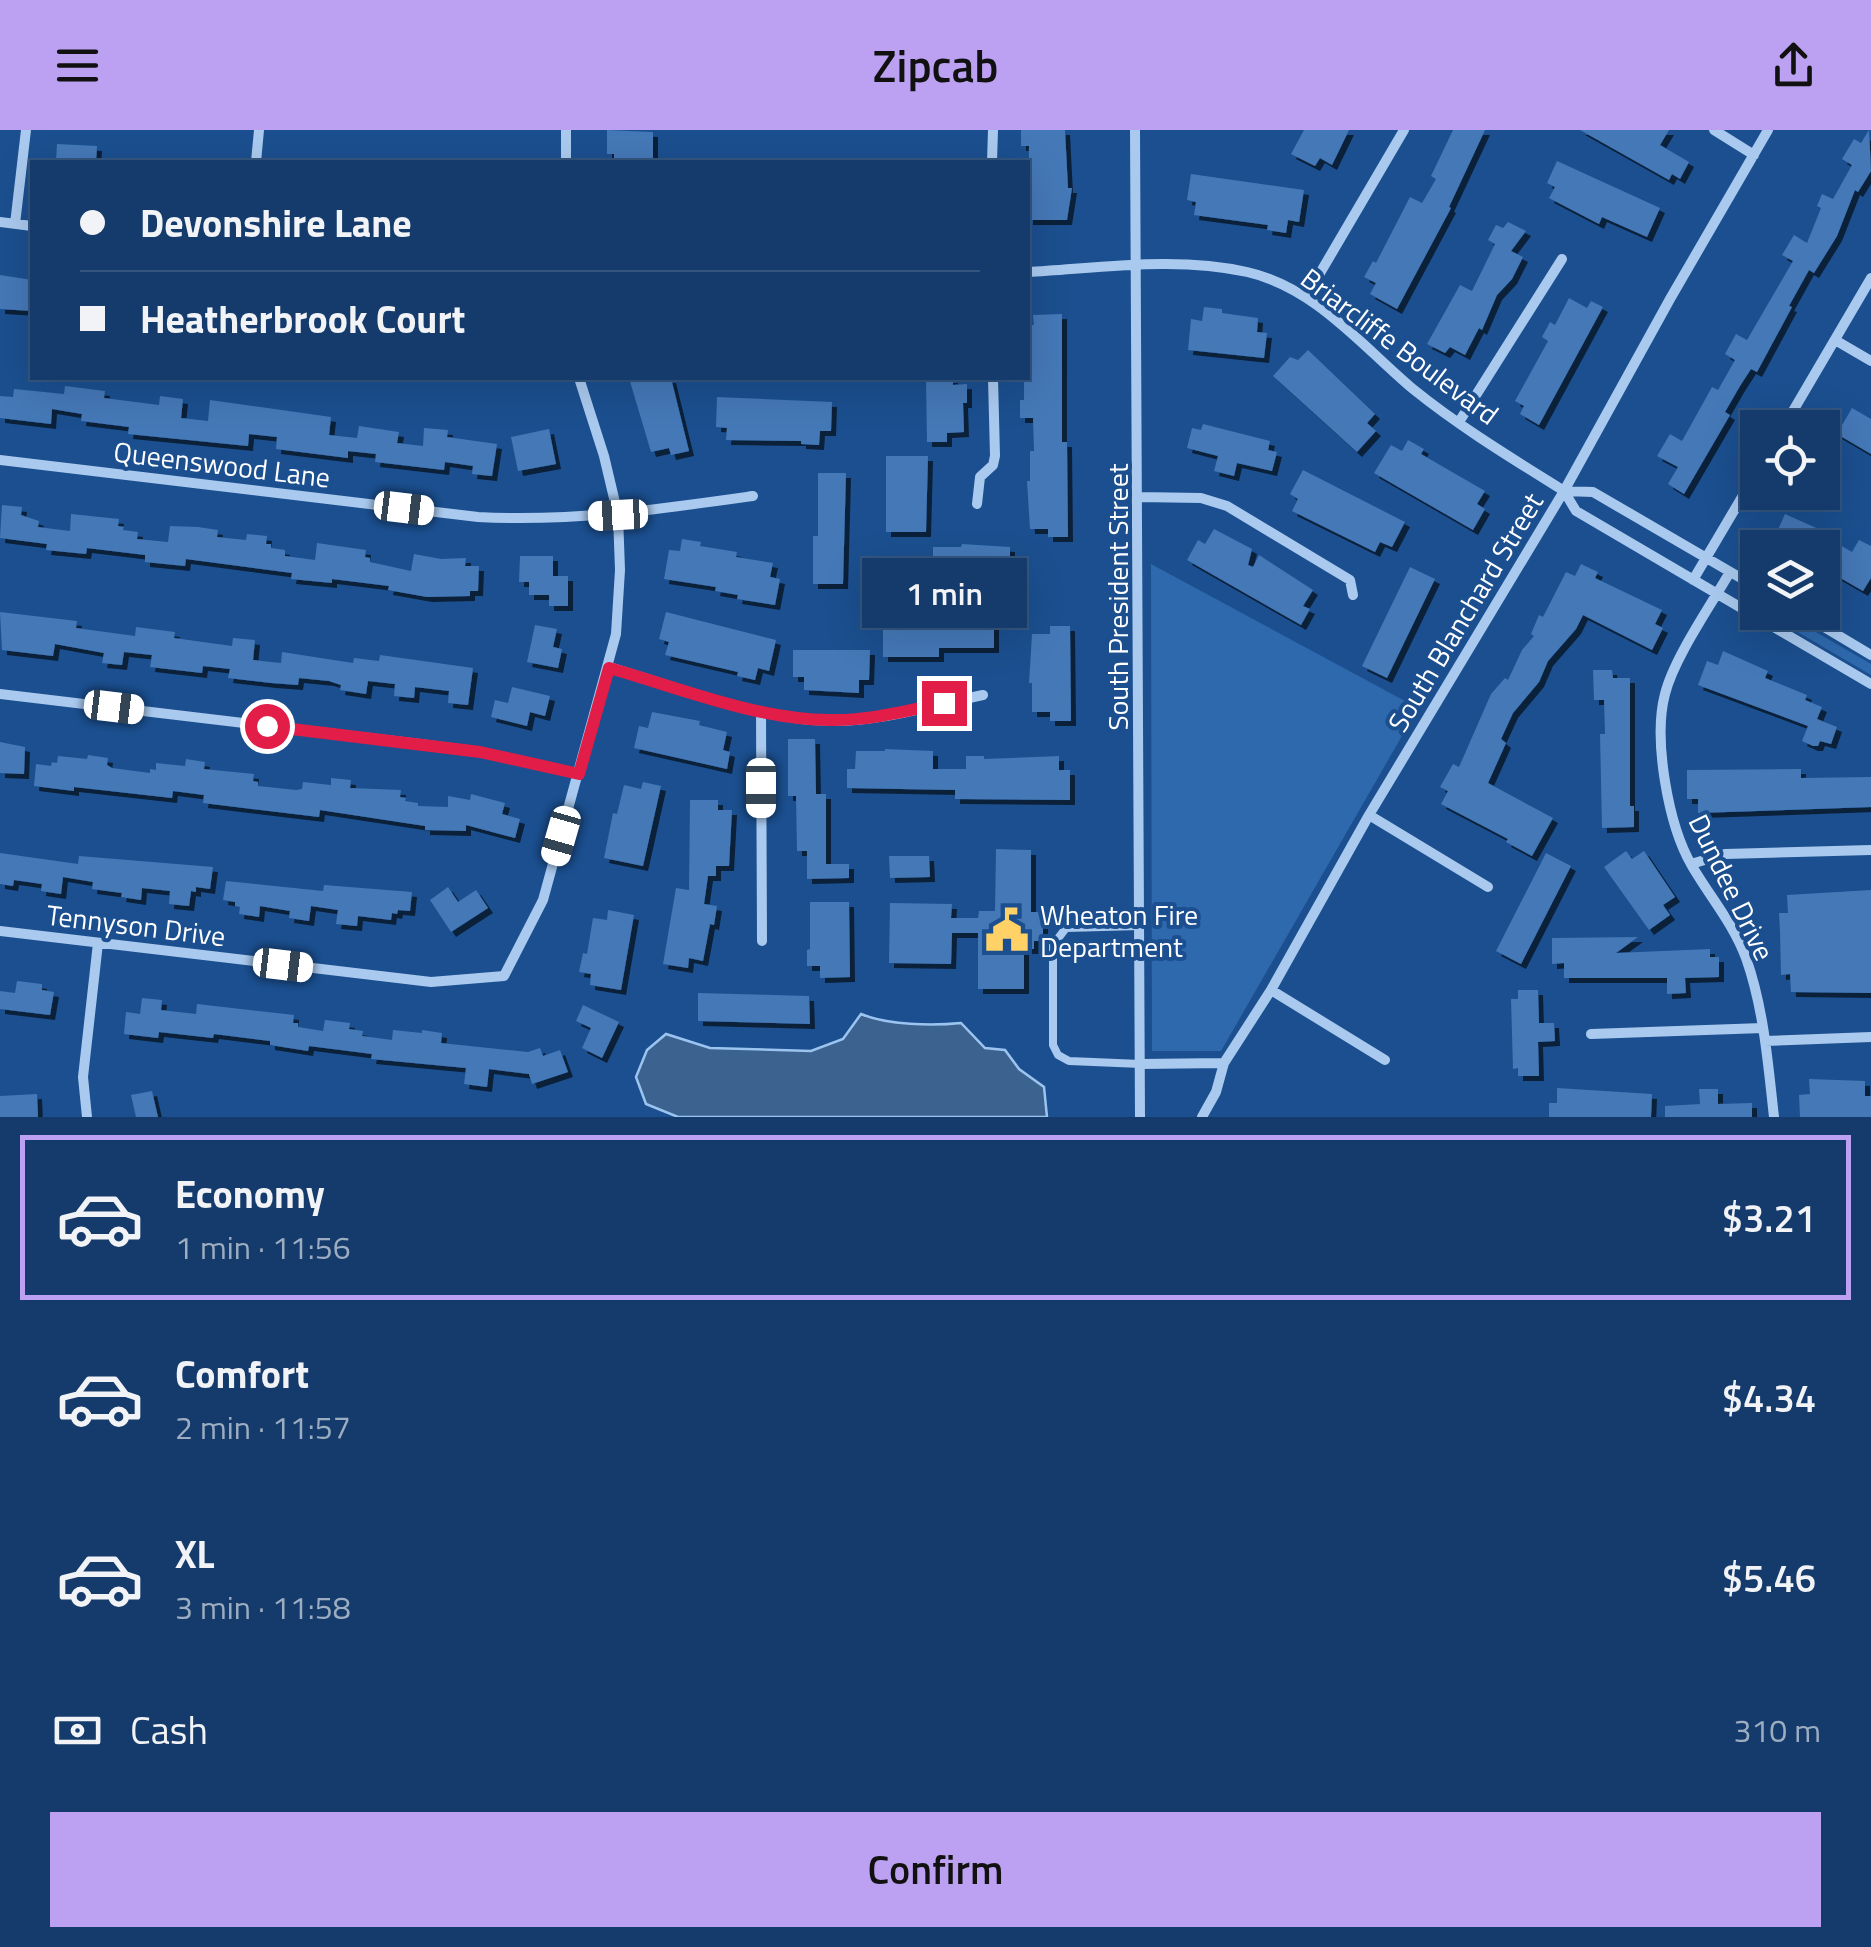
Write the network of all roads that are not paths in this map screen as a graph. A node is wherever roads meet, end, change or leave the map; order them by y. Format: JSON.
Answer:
{"nodes":[{"id":1,"x":26,"y":130,"type":"edge"},
{"id":2,"x":259,"y":130,"type":"edge"},
{"id":3,"x":566,"y":130,"type":"edge"},
{"id":4,"x":993,"y":130,"type":"edge"},
{"id":5,"x":1135,"y":130,"type":"edge"},
{"id":6,"x":1404,"y":130,"type":"edge"},
{"id":7,"x":1714,"y":130,"type":"edge"},
{"id":8,"x":1768,"y":130,"type":"edge"},
{"id":9,"x":1754,"y":155,"type":"junction"},
{"id":10,"x":256,"y":160,"type":"edge"},
{"id":11,"x":566,"y":160,"type":"edge"},
{"id":12,"x":992,"y":160,"type":"edge"},
{"id":13,"x":0,"y":222,"type":"edge"},
{"id":14,"x":15,"y":224,"type":"junction"},
{"id":15,"x":30,"y":226,"type":"edge"},
{"id":16,"x":1562,"y":259,"type":"dead end"},
{"id":17,"x":1138,"y":266,"type":"junction"},
{"id":18,"x":1030,"y":272,"type":"edge"},
{"id":19,"x":1871,"y":278,"type":"edge"},
{"id":20,"x":1306,"y":297,"type":"junction"},
{"id":21,"x":1835,"y":340,"type":"junction"},
{"id":22,"x":1871,"y":361,"type":"edge"},
{"id":23,"x":580,"y":380,"type":"edge"},
{"id":24,"x":993,"y":380,"type":"edge"},
{"id":25,"x":1794,"y":410,"type":"edge"},
{"id":26,"x":1459,"y":422,"type":"junction"},
{"id":27,"x":0,"y":460,"type":"edge"},
{"id":28,"x":1564,"y":492,"type":"junction"},
{"id":29,"x":753,"y":496,"type":"dead end"},
{"id":30,"x":1139,"y":497,"type":"junction"},
{"id":31,"x":1740,"y":500,"type":"edge"},
{"id":32,"x":977,"y":504,"type":"dead end"},
{"id":33,"x":618,"y":515,"type":"junction"},
{"id":34,"x":1706,"y":558,"type":"junction"},
{"id":35,"x":1730,"y":572,"type":"junction"},
{"id":36,"x":1740,"y":578,"type":"edge"},
{"id":37,"x":1692,"y":580,"type":"junction"},
{"id":38,"x":1353,"y":594,"type":"dead end"},
{"id":39,"x":1717,"y":594,"type":"junction"},
{"id":40,"x":1830,"y":630,"type":"edge"},
{"id":41,"x":1871,"y":654,"type":"edge"},
{"id":42,"x":609,"y":668,"type":"junction"},
{"id":43,"x":1871,"y":684,"type":"edge"},
{"id":44,"x":0,"y":694,"type":"edge"},
{"id":45,"x":983,"y":696,"type":"dead end"},
{"id":46,"x":760,"y":711,"type":"junction"},
{"id":47,"x":579,"y":774,"type":"junction"},
{"id":48,"x":1369,"y":814,"type":"junction"},
{"id":49,"x":1871,"y":850,"type":"edge"},
{"id":50,"x":1691,"y":864,"type":"junction"},
{"id":51,"x":1488,"y":887,"type":"dead end"},
{"id":52,"x":1140,"y":926,"type":"junction"},
{"id":53,"x":0,"y":931,"type":"edge"},
{"id":54,"x":762,"y":942,"type":"dead end"},
{"id":55,"x":98,"y":943,"type":"junction"},
{"id":56,"x":1271,"y":990,"type":"junction"},
{"id":57,"x":1762,"y":1028,"type":"junction"},
{"id":58,"x":1592,"y":1034,"type":"dead end"},
{"id":59,"x":1871,"y":1037,"type":"edge"},
{"id":60,"x":1765,"y":1041,"type":"junction"},
{"id":61,"x":1386,"y":1060,"type":"dead end"},
{"id":62,"x":1140,"y":1064,"type":"junction"},
{"id":63,"x":1224,"y":1064,"type":"junction"},
{"id":64,"x":87,"y":1117,"type":"edge"},
{"id":65,"x":1140,"y":1117,"type":"edge"},
{"id":66,"x":1202,"y":1117,"type":"edge"},
{"id":67,"x":1774,"y":1117,"type":"edge"}],
"edges":[{"from":1,"to":14,"type":"street"},
{"from":2,"to":10,"type":"street"},
{"from":3,"to":11,"type":"street"},
{"from":4,"to":12,"type":"street"},
{"from":5,"to":17,"type":"street","name":"South President Street"},
{"from":6,"to":20,"type":"street"},
{"from":7,"to":9,"type":"street"},
{"from":8,"to":9,"type":"street","name":"South Blanchard Street"},
{"from":9,"to":28,"type":"street","name":"South Blanchard Street"},
{"from":13,"to":14,"type":"street"},
{"from":14,"to":15,"type":"street"},
{"from":16,"to":26,"type":"street"},
{"from":17,"to":18,"type":"street","name":"Briarcliffe Boulevard"},
{"from":17,"to":20,"type":"street","name":"Briarcliffe Boulevard"},
{"from":17,"to":30,"type":"street","name":"South President Street"},
{"from":19,"to":21,"type":"street"},
{"from":20,"to":26,"type":"street","name":"Briarcliffe Boulevard"},
{"from":21,"to":22,"type":"street"},
{"from":21,"to":25,"type":"street"},
{"from":23,"to":33,"type":"street"},
{"from":24,"to":32,"type":"street"},
{"from":26,"to":28,"type":"street","name":"Briarcliffe Boulevard"},
{"from":27,"to":33,"type":"street","name":"Queenswood Lane"},
{"from":28,"to":34,"type":"street","name":"Briarcliffe Boulevard"},
{"from":28,"to":37,"type":"street","name":"Briarcliffe Boulevard"},
{"from":28,"to":48,"type":"street","name":"South Blanchard Street"},
{"from":29,"to":33,"type":"street","name":"Queenswood Lane"},
{"from":30,"to":38,"type":"street"},
{"from":30,"to":52,"type":"street","name":"South President Street"},
{"from":31,"to":34,"type":"street"},
{"from":33,"to":42,"type":"street"},
{"from":34,"to":35,"type":"street","name":"Briarcliffe Boulevard"},
{"from":34,"to":37,"type":"street"},
{"from":35,"to":36,"type":"street","name":"Briarcliffe Boulevard"},
{"from":35,"to":39,"type":"street","name":"Dundee Drive"},
{"from":37,"to":39,"type":"street","name":"Briarcliffe Boulevard"},
{"from":39,"to":43,"type":"street","name":"Briarcliffe Boulevard"},
{"from":39,"to":50,"type":"street","name":"Dundee Drive"},
{"from":40,"to":41,"type":"street"},
{"from":42,"to":46,"type":"street"},
{"from":42,"to":47,"type":"street"},
{"from":44,"to":47,"type":"street"},
{"from":45,"to":46,"type":"street"},
{"from":46,"to":54,"type":"street"},
{"from":47,"to":55,"type":"street","name":"Tennyson Drive"},
{"from":48,"to":51,"type":"street"},
{"from":48,"to":56,"type":"street","name":"South Blanchard Street"},
{"from":49,"to":50,"type":"street"},
{"from":50,"to":57,"type":"street","name":"Dundee Drive"},
{"from":52,"to":62,"type":"street","name":"South President Street"},
{"from":52,"to":62,"type":"lane"},
{"from":53,"to":55,"type":"street","name":"Tennyson Drive"},
{"from":55,"to":64,"type":"street"},
{"from":56,"to":61,"type":"street"},
{"from":56,"to":63,"type":"street","name":"South Blanchard Street"},
{"from":57,"to":58,"type":"street"},
{"from":57,"to":60,"type":"street","name":"Dundee Drive"},
{"from":59,"to":60,"type":"street"},
{"from":60,"to":67,"type":"street","name":"Dundee Drive"},
{"from":62,"to":63,"type":"street"},
{"from":62,"to":65,"type":"street","name":"South President Street"},
{"from":63,"to":66,"type":"street","name":"South Blanchard Street"}]}
